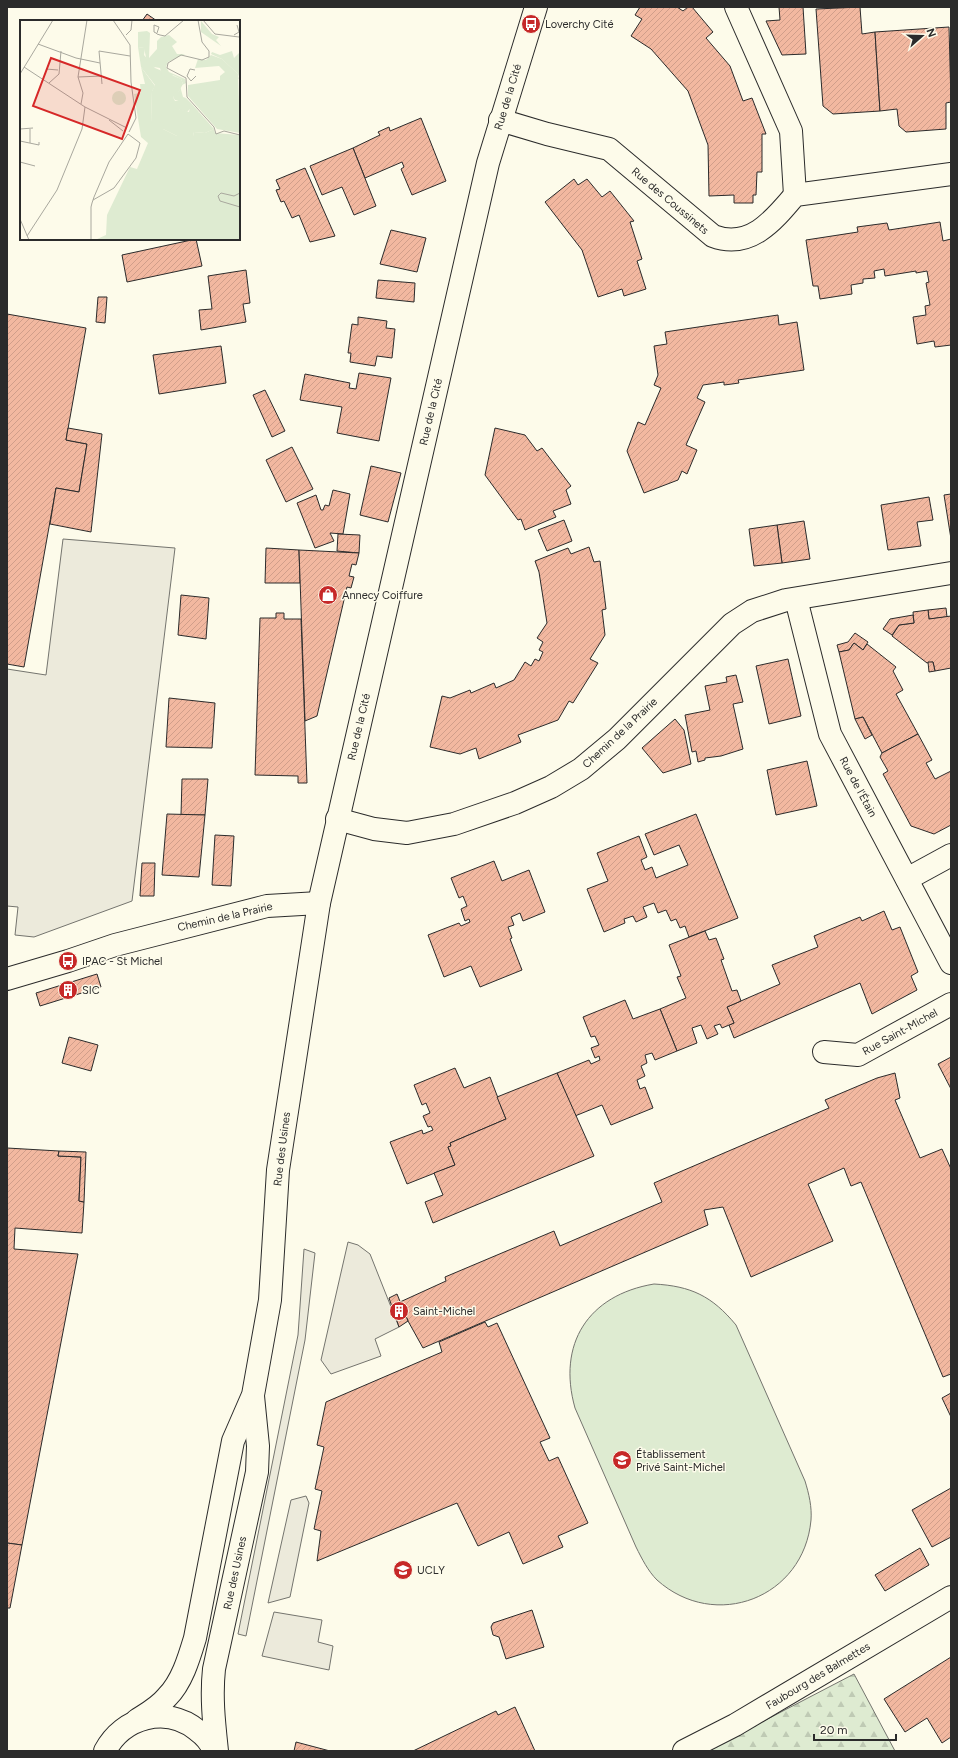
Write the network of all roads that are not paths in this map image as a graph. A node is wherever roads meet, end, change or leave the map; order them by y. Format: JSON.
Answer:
{"nodes":[{"id":1,"x":536,"y":7,"type":"edge"},
{"id":2,"x":736,"y":7,"type":"edge"},
{"id":3,"x":500,"y":120,"type":"junction"},
{"id":4,"x":951,"y":174,"type":"edge"},
{"id":5,"x":795,"y":194,"type":"junction"},
{"id":6,"x":951,"y":574,"type":"edge"},
{"id":7,"x":796,"y":599,"type":"junction"},
{"id":8,"x":337,"y":819,"type":"junction"},
{"id":9,"x":951,"y":855,"type":"edge"},
{"id":10,"x":907,"y":879,"type":"junction"},
{"id":11,"x":319,"y":903,"type":"junction"},
{"id":12,"x":951,"y":963,"type":"edge"},
{"id":13,"x":7,"y":979,"type":"edge"},
{"id":14,"x":951,"y":1004,"type":"edge"},
{"id":15,"x":824,"y":1052,"type":"dead end"},
{"id":16,"x":253,"y":1395,"type":"junction"},
{"id":17,"x":951,"y":1597,"type":"edge"},
{"id":18,"x":137,"y":1720,"type":"junction"},
{"id":19,"x":106,"y":1748,"type":"edge"},
{"id":20,"x":216,"y":1751,"type":"edge"},
{"id":21,"x":684,"y":1751,"type":"edge"}],
"edges":[{"from":1,"to":3,"type":"street","name":"Rue de la Cité"},
{"from":2,"to":5,"type":"street"},
{"from":3,"to":5,"type":"street","name":"Rue des Coussinets"},
{"from":3,"to":8,"type":"street","name":"Rue de la Cité"},
{"from":4,"to":5,"type":"street"},
{"from":6,"to":7,"type":"street","name":"Chemin de la Prairie"},
{"from":7,"to":8,"type":"street","name":"Chemin de la Prairie"},
{"from":7,"to":10,"type":"street","name":"Rue de l'Étain"},
{"from":8,"to":11,"type":"street"},
{"from":9,"to":10,"type":"street"},
{"from":10,"to":12,"type":"street","name":"Rue de l'Étain"},
{"from":11,"to":13,"type":"street","name":"Chemin de la Prairie"},
{"from":11,"to":16,"type":"street","name":"Rue des Usines"},
{"from":14,"to":15,"type":"street","name":"Rue Saint-Michel"},
{"from":16,"to":18,"type":"street","name":"Rue des Usines"},
{"from":16,"to":20,"type":"street","name":"Rue des Usines"},
{"from":17,"to":21,"type":"street","name":"Faubourg des Balmettes"},
{"from":18,"to":19,"type":"street"},
{"from":18,"to":20,"type":"street"}]}
